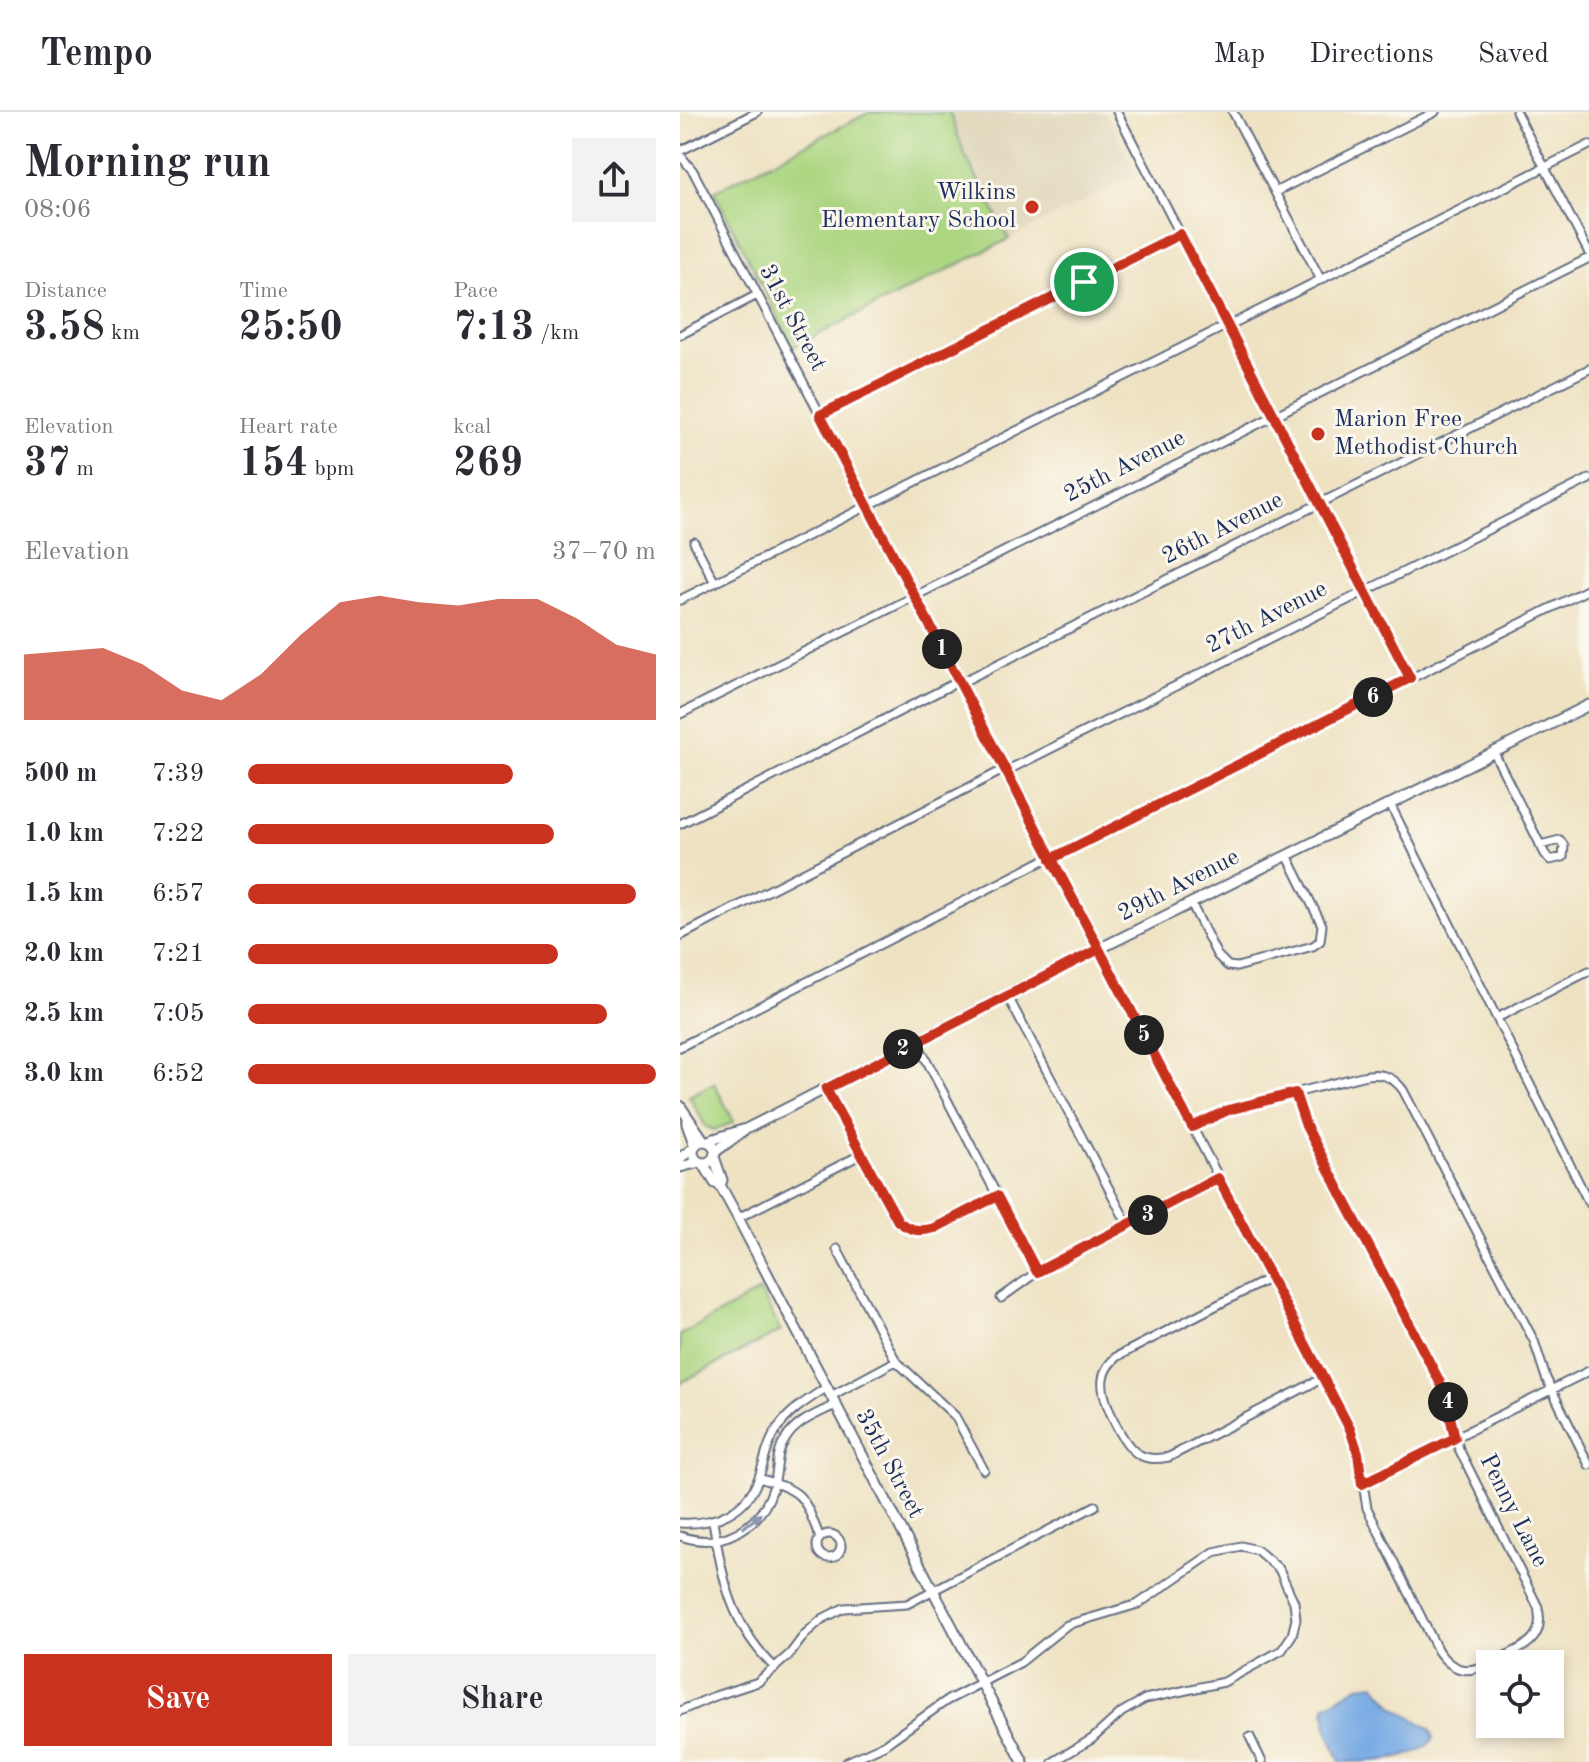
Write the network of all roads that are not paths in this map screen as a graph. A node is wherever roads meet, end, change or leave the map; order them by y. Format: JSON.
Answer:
{"nodes":[{"id":1,"x":757,"y":112,"type":"edge"},
{"id":2,"x":1117,"y":112,"type":"edge"},
{"id":3,"x":1233,"y":112,"type":"edge"},
{"id":4,"x":1435,"y":112,"type":"edge"},
{"id":5,"x":1516,"y":112,"type":"edge"},
{"id":6,"x":1589,"y":145,"type":"edge"},
{"id":7,"x":680,"y":153,"type":"edge"},
{"id":8,"x":1545,"y":167,"type":"junction"},
{"id":9,"x":1275,"y":192,"type":"junction"},
{"id":10,"x":1180,"y":234,"type":"junction"},
{"id":11,"x":1589,"y":255,"type":"edge"},
{"id":12,"x":1321,"y":280,"type":"junction"},
{"id":13,"x":757,"y":295,"type":"junction"},
{"id":14,"x":1227,"y":325,"type":"junction"},
{"id":15,"x":680,"y":335,"type":"edge"},
{"id":16,"x":1589,"y":369,"type":"edge"},
{"id":17,"x":820,"y":415,"type":"junction"},
{"id":18,"x":1275,"y":415,"type":"junction"},
{"id":19,"x":1589,"y":479,"type":"edge"},
{"id":20,"x":1320,"y":503,"type":"junction"},
{"id":21,"x":867,"y":505,"type":"junction"},
{"id":22,"x":694,"y":542,"type":"dead end"},
{"id":23,"x":715,"y":583,"type":"junction"},
{"id":24,"x":1589,"y":589,"type":"edge"},
{"id":25,"x":1365,"y":591,"type":"junction"},
{"id":26,"x":914,"y":596,"type":"junction"},
{"id":27,"x":680,"y":600,"type":"edge"},
{"id":28,"x":1410,"y":678,"type":"junction"},
{"id":29,"x":959,"y":682,"type":"junction"},
{"id":30,"x":1589,"y":705,"type":"edge"},
{"id":31,"x":680,"y":714,"type":"edge"},
{"id":32,"x":1494,"y":753,"type":"junction"},
{"id":33,"x":1005,"y":770,"type":"junction"},
{"id":34,"x":1390,"y":804,"type":"junction"},
{"id":35,"x":680,"y":824,"type":"edge"},
{"id":36,"x":1540,"y":845,"type":"dead end"},
{"id":37,"x":1287,"y":855,"type":"junction"},
{"id":38,"x":1051,"y":858,"type":"junction"},
{"id":39,"x":1191,"y":903,"type":"junction"},
{"id":40,"x":680,"y":936,"type":"edge"},
{"id":41,"x":1099,"y":949,"type":"junction"},
{"id":42,"x":1589,"y":971,"type":"edge"},
{"id":43,"x":1007,"y":995,"type":"junction"},
{"id":44,"x":1497,"y":1018,"type":"junction"},
{"id":45,"x":917,"y":1042,"type":"junction"},
{"id":46,"x":680,"y":1047,"type":"edge"},
{"id":47,"x":826,"y":1089,"type":"junction"},
{"id":48,"x":1295,"y":1093,"type":"junction"},
{"id":49,"x":680,"y":1106,"type":"edge"},
{"id":50,"x":1192,"y":1127,"type":"junction"},
{"id":51,"x":746,"y":1129,"type":"junction"},
{"id":52,"x":700,"y":1144,"type":"junction"},
{"id":53,"x":715,"y":1155,"type":"junction"},
{"id":54,"x":860,"y":1155,"type":"junction"},
{"id":55,"x":680,"y":1158,"type":"edge"},
{"id":56,"x":701,"y":1162,"type":"junction"},
{"id":57,"x":680,"y":1167,"type":"edge"},
{"id":58,"x":1218,"y":1178,"type":"junction"},
{"id":59,"x":720,"y":1185,"type":"junction"},
{"id":60,"x":997,"y":1196,"type":"junction"},
{"id":61,"x":1589,"y":1203,"type":"edge"},
{"id":62,"x":738,"y":1218,"type":"junction"},
{"id":63,"x":1128,"y":1225,"type":"junction"},
{"id":64,"x":837,"y":1249,"type":"dead end"},
{"id":65,"x":1037,"y":1272,"type":"junction"},
{"id":66,"x":1270,"y":1278,"type":"junction"},
{"id":67,"x":1001,"y":1298,"type":"dead end"},
{"id":68,"x":896,"y":1361,"type":"junction"},
{"id":69,"x":1589,"y":1371,"type":"edge"},
{"id":70,"x":1323,"y":1378,"type":"junction"},
{"id":71,"x":1552,"y":1390,"type":"junction"},
{"id":72,"x":831,"y":1396,"type":"junction"},
{"id":73,"x":1455,"y":1438,"type":"junction"},
{"id":74,"x":1589,"y":1465,"type":"edge"},
{"id":75,"x":984,"y":1470,"type":"dead end"},
{"id":76,"x":759,"y":1478,"type":"junction"},
{"id":77,"x":775,"y":1483,"type":"junction"},
{"id":78,"x":1362,"y":1484,"type":"junction"},
{"id":79,"x":1095,"y":1506,"type":"dead end"},
{"id":80,"x":713,"y":1521,"type":"junction"},
{"id":81,"x":680,"y":1523,"type":"edge"},
{"id":82,"x":680,"y":1536,"type":"edge"},
{"id":83,"x":820,"y":1538,"type":"dead end"},
{"id":84,"x":716,"y":1540,"type":"junction"},
{"id":85,"x":933,"y":1592,"type":"junction"},
{"id":86,"x":775,"y":1668,"type":"junction"},
{"id":87,"x":981,"y":1683,"type":"junction"},
{"id":88,"x":680,"y":1711,"type":"edge"},
{"id":89,"x":1250,"y":1737,"type":"dead end"},
{"id":90,"x":847,"y":1762,"type":"edge"},
{"id":91,"x":1023,"y":1762,"type":"edge"},
{"id":92,"x":1053,"y":1762,"type":"edge"},
{"id":93,"x":1262,"y":1762,"type":"edge"}],
"edges":[{"from":1,"to":7,"type":"street"},
{"from":2,"to":10,"type":"street"},
{"from":3,"to":9,"type":"street"},
{"from":4,"to":9,"type":"street"},
{"from":5,"to":8,"type":"street"},
{"from":6,"to":8,"type":"street"},
{"from":7,"to":13,"type":"street","name":"31st Street"},
{"from":8,"to":11,"type":"street"},
{"from":8,"to":12,"type":"street"},
{"from":9,"to":12,"type":"street"},
{"from":10,"to":14,"type":"street"},
{"from":10,"to":17,"type":"street"},
{"from":11,"to":18,"type":"street","name":"25th Avenue"},
{"from":12,"to":14,"type":"street"},
{"from":13,"to":15,"type":"street"},
{"from":13,"to":17,"type":"street","name":"31st Street"},
{"from":14,"to":18,"type":"street"},
{"from":14,"to":21,"type":"street"},
{"from":16,"to":20,"type":"street","name":"26th Avenue"},
{"from":17,"to":21,"type":"street","name":"31st Street"},
{"from":18,"to":20,"type":"street"},
{"from":18,"to":26,"type":"street","name":"25th Avenue"},
{"from":19,"to":25,"type":"street","name":"27th Avenue"},
{"from":20,"to":25,"type":"street"},
{"from":20,"to":29,"type":"street","name":"26th Avenue"},
{"from":21,"to":23,"type":"street"},
{"from":21,"to":26,"type":"street","name":"31st Street"},
{"from":22,"to":23,"type":"street"},
{"from":23,"to":27,"type":"street"},
{"from":24,"to":28,"type":"street"},
{"from":25,"to":28,"type":"street"},
{"from":25,"to":33,"type":"street","name":"27th Avenue"},
{"from":26,"to":29,"type":"street","name":"31st Street"},
{"from":26,"to":31,"type":"street","name":"25th Avenue"},
{"from":28,"to":38,"type":"street"},
{"from":29,"to":33,"type":"street","name":"31st Street"},
{"from":29,"to":35,"type":"street","name":"26th Avenue"},
{"from":30,"to":32,"type":"street","name":"29th Avenue"},
{"from":32,"to":34,"type":"street","name":"29th Avenue"},
{"from":32,"to":36,"type":"street"},
{"from":33,"to":38,"type":"street","name":"31st Street"},
{"from":33,"to":40,"type":"street","name":"27th Avenue"},
{"from":34,"to":37,"type":"street","name":"29th Avenue"},
{"from":34,"to":44,"type":"street"},
{"from":37,"to":39,"type":"street","name":"29th Avenue"},
{"from":37,"to":39,"type":"street"},
{"from":38,"to":41,"type":"street","name":"31st Street"},
{"from":38,"to":46,"type":"street"},
{"from":39,"to":41,"type":"street","name":"29th Avenue"},
{"from":41,"to":43,"type":"street","name":"29th Avenue"},
{"from":41,"to":50,"type":"street","name":"31st Street"},
{"from":42,"to":44,"type":"street"},
{"from":43,"to":45,"type":"street","name":"29th Avenue"},
{"from":43,"to":63,"type":"street"},
{"from":44,"to":61,"type":"street"},
{"from":45,"to":47,"type":"street","name":"29th Avenue"},
{"from":45,"to":60,"type":"street"},
{"from":47,"to":51,"type":"street","name":"29th Avenue"},
{"from":47,"to":54,"type":"street"},
{"from":48,"to":50,"type":"street"},
{"from":48,"to":71,"type":"street"},
{"from":48,"to":73,"type":"street","name":"Penny Lane"},
{"from":49,"to":52,"type":"street"},
{"from":50,"to":58,"type":"street","name":"31st Street"},
{"from":51,"to":52,"type":"street","name":"29th Avenue"},
{"from":51,"to":53,"type":"street","name":"29th Avenue"},
{"from":52,"to":53,"type":"street"},
{"from":52,"to":55,"type":"street","name":"29th Avenue"},
{"from":52,"to":56,"type":"street","name":"35th Street"},
{"from":53,"to":56,"type":"street","name":"29th Avenue"},
{"from":53,"to":59,"type":"street","name":"35th Street"},
{"from":54,"to":60,"type":"street"},
{"from":54,"to":62,"type":"street"},
{"from":56,"to":57,"type":"street"},
{"from":56,"to":59,"type":"street","name":"35th Street"},
{"from":58,"to":63,"type":"street"},
{"from":58,"to":66,"type":"street","name":"31st Street"},
{"from":59,"to":62,"type":"street","name":"35th Street"},
{"from":60,"to":65,"type":"street"},
{"from":62,"to":72,"type":"street","name":"35th Street"},
{"from":63,"to":65,"type":"street"},
{"from":64,"to":68,"type":"street"},
{"from":65,"to":67,"type":"street"},
{"from":66,"to":70,"type":"street","name":"31st Street"},
{"from":66,"to":70,"type":"street"},
{"from":68,"to":72,"type":"street"},
{"from":68,"to":75,"type":"street"},
{"from":69,"to":71,"type":"street"},
{"from":70,"to":78,"type":"street","name":"31st Street"},
{"from":71,"to":73,"type":"street"},
{"from":71,"to":74,"type":"street"},
{"from":72,"to":76,"type":"street"},
{"from":72,"to":77,"type":"street"},
{"from":72,"to":85,"type":"street","name":"35th Street"},
{"from":73,"to":78,"type":"street"},
{"from":73,"to":78,"type":"street","name":"Penny Lane"},
{"from":76,"to":77,"type":"street"},
{"from":76,"to":80,"type":"street"},
{"from":77,"to":83,"type":"street"},
{"from":84,"to":77,"type":"street","one_way":true},
{"from":79,"to":85,"type":"street"},
{"from":80,"to":81,"type":"street"},
{"from":80,"to":84,"type":"street"},
{"from":82,"to":84,"type":"street"},
{"from":84,"to":86,"type":"street"},
{"from":85,"to":86,"type":"street"},
{"from":85,"to":87,"type":"street","name":"35th Street"},
{"from":86,"to":88,"type":"street"},
{"from":87,"to":90,"type":"street"},
{"from":87,"to":91,"type":"street","name":"35th Street"},
{"from":87,"to":92,"type":"street"},
{"from":89,"to":93,"type":"street"}]}
